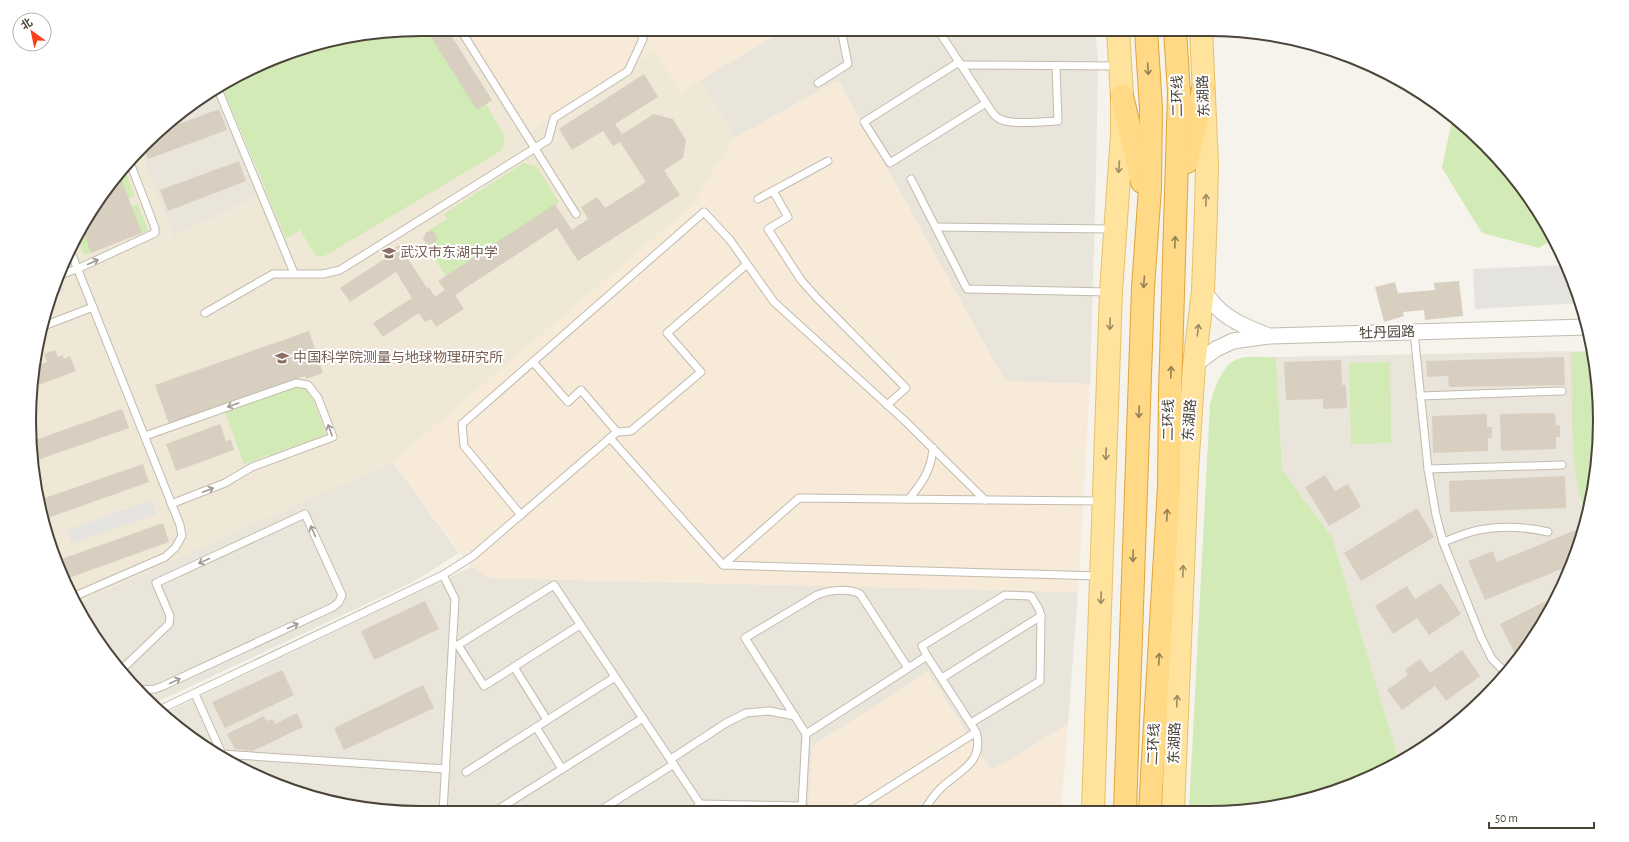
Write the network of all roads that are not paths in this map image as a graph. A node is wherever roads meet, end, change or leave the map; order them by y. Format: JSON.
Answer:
{"nodes":[{"id":1,"x":464,"y":36,"type":"edge"},
{"id":2,"x":642,"y":36,"type":"edge"},
{"id":3,"x":842,"y":36,"type":"edge"},
{"id":4,"x":942,"y":36,"type":"edge"},
{"id":5,"x":1118,"y":36,"type":"edge"},
{"id":6,"x":1146,"y":36,"type":"edge"},
{"id":7,"x":1175,"y":36,"type":"edge"},
{"id":8,"x":1201,"y":36,"type":"edge"},
{"id":9,"x":960,"y":64,"type":"junction"},
{"id":10,"x":1056,"y":66,"type":"junction"},
{"id":11,"x":1120,"y":66,"type":"junction"},
{"id":12,"x":818,"y":83,"type":"dead end"},
{"id":13,"x":1203,"y":90,"type":"junction"},
{"id":14,"x":219,"y":94,"type":"edge"},
{"id":15,"x":1122,"y":96,"type":"junction"},
{"id":16,"x":986,"y":103,"type":"junction"},
{"id":17,"x":535,"y":148,"type":"junction"},
{"id":18,"x":828,"y":161,"type":"dead end"},
{"id":19,"x":132,"y":167,"type":"edge"},
{"id":20,"x":911,"y":179,"type":"dead end"},
{"id":21,"x":773,"y":191,"type":"junction"},
{"id":22,"x":758,"y":199,"type":"dead end"},
{"id":23,"x":576,"y":214,"type":"dead end"},
{"id":24,"x":1149,"y":214,"type":"junction"},
{"id":25,"x":1176,"y":216,"type":"junction"},
{"id":26,"x":936,"y":227,"type":"junction"},
{"id":27,"x":1115,"y":229,"type":"junction"},
{"id":28,"x":73,"y":258,"type":"edge"},
{"id":29,"x":746,"y":265,"type":"junction"},
{"id":30,"x":77,"y":269,"type":"junction"},
{"id":31,"x":65,"y":273,"type":"edge"},
{"id":32,"x":294,"y":273,"type":"junction"},
{"id":33,"x":1203,"y":291,"type":"junction"},
{"id":34,"x":1112,"y":292,"type":"junction"},
{"id":35,"x":93,"y":307,"type":"junction"},
{"id":36,"x":205,"y":313,"type":"dead end"},
{"id":37,"x":48,"y":324,"type":"edge"},
{"id":38,"x":1581,"y":327,"type":"edge"},
{"id":39,"x":1414,"y":332,"type":"junction"},
{"id":40,"x":1268,"y":336,"type":"junction"},
{"id":41,"x":533,"y":362,"type":"junction"},
{"id":42,"x":1194,"y":365,"type":"junction"},
{"id":43,"x":1562,"y":391,"type":"dead end"},
{"id":44,"x":1420,"y":396,"type":"junction"},
{"id":45,"x":887,"y":405,"type":"junction"},
{"id":46,"x":618,"y":432,"type":"junction"},
{"id":47,"x":145,"y":436,"type":"junction"},
{"id":48,"x":610,"y":438,"type":"junction"},
{"id":49,"x":933,"y":448,"type":"junction"},
{"id":50,"x":1562,"y":465,"type":"dead end"},
{"id":51,"x":1428,"y":469,"type":"junction"},
{"id":52,"x":909,"y":499,"type":"junction"},
{"id":53,"x":985,"y":500,"type":"junction"},
{"id":54,"x":1104,"y":501,"type":"junction"},
{"id":55,"x":171,"y":504,"type":"junction"},
{"id":56,"x":521,"y":515,"type":"junction"},
{"id":57,"x":1548,"y":532,"type":"dead end"},
{"id":58,"x":1443,"y":542,"type":"junction"},
{"id":59,"x":723,"y":565,"type":"junction"},
{"id":60,"x":443,"y":575,"type":"junction"},
{"id":61,"x":1102,"y":576,"type":"junction"},
{"id":62,"x":78,"y":595,"type":"edge"},
{"id":63,"x":1041,"y":616,"type":"junction"},
{"id":64,"x":580,"y":625,"type":"junction"},
{"id":65,"x":928,"y":656,"type":"junction"},
{"id":66,"x":125,"y":666,"type":"edge"},
{"id":67,"x":514,"y":667,"type":"junction"},
{"id":68,"x":908,"y":668,"type":"junction"},
{"id":69,"x":1502,"y":669,"type":"edge"},
{"id":70,"x":615,"y":677,"type":"junction"},
{"id":71,"x":942,"y":678,"type":"junction"},
{"id":72,"x":146,"y":690,"type":"edge"},
{"id":73,"x":194,"y":694,"type":"junction"},
{"id":74,"x":164,"y":708,"type":"edge"},
{"id":75,"x":795,"y":716,"type":"junction"},
{"id":76,"x":643,"y":718,"type":"junction"},
{"id":77,"x":547,"y":720,"type":"junction"},
{"id":78,"x":971,"y":724,"type":"junction"},
{"id":79,"x":536,"y":727,"type":"junction"},
{"id":80,"x":976,"y":732,"type":"junction"},
{"id":81,"x":806,"y":734,"type":"junction"},
{"id":82,"x":220,"y":749,"type":"edge"},
{"id":83,"x":229,"y":754,"type":"edge"},
{"id":84,"x":672,"y":761,"type":"junction"},
{"id":85,"x":446,"y":769,"type":"junction"},
{"id":86,"x":562,"y":769,"type":"junction"},
{"id":87,"x":466,"y":772,"type":"dead end"},
{"id":88,"x":700,"y":804,"type":"junction"},
{"id":89,"x":443,"y":806,"type":"edge"},
{"id":90,"x":503,"y":806,"type":"edge"},
{"id":91,"x":607,"y":806,"type":"edge"},
{"id":92,"x":698,"y":806,"type":"edge"},
{"id":93,"x":753,"y":806,"type":"edge"},
{"id":94,"x":806,"y":806,"type":"edge"},
{"id":95,"x":860,"y":806,"type":"edge"},
{"id":96,"x":927,"y":806,"type":"edge"},
{"id":97,"x":1093,"y":806,"type":"edge"},
{"id":98,"x":1125,"y":806,"type":"edge"},
{"id":99,"x":1150,"y":806,"type":"edge"},
{"id":100,"x":1173,"y":806,"type":"edge"}],
"edges":[{"from":1,"to":17,"type":"lane"},
{"from":2,"to":17,"type":"lane"},
{"from":3,"to":12,"type":"lane"},
{"from":4,"to":9,"type":"lane"},
{"from":5,"to":11,"type":"main road"},
{"from":6,"to":24,"type":"highway","name":"二环线","one_way":true},
{"from":7,"to":25,"type":"highway","name":"二环线"},
{"from":8,"to":13,"type":"main road","name":"东湖路"},
{"from":9,"to":10,"type":"lane"},
{"from":9,"to":16,"type":"lane"},
{"from":9,"to":16,"type":"lane"},
{"from":10,"to":11,"type":"lane"},
{"from":10,"to":16,"type":"lane"},
{"from":11,"to":15,"type":"main road"},
{"from":13,"to":25,"type":"highway"},
{"from":33,"to":13,"type":"main road","name":"东湖路","one_way":true},
{"from":14,"to":32,"type":"lane"},
{"from":15,"to":24,"type":"highway"},
{"from":15,"to":27,"type":"main road","one_way":true},
{"from":17,"to":23,"type":"lane"},
{"from":17,"to":32,"type":"lane"},
{"from":18,"to":21,"type":"lane"},
{"from":30,"to":19,"type":"lane","one_way":true},
{"from":20,"to":26,"type":"lane"},
{"from":21,"to":22,"type":"lane"},
{"from":21,"to":45,"type":"lane"},
{"from":24,"to":98,"type":"highway","name":"二环线","one_way":true},
{"from":99,"to":25,"type":"highway","name":"二环线","one_way":true},
{"from":26,"to":27,"type":"lane"},
{"from":26,"to":34,"type":"lane"},
{"from":27,"to":34,"type":"main road"},
{"from":28,"to":30,"type":"lane"},
{"from":29,"to":41,"type":"lane"},
{"from":29,"to":45,"type":"lane"},
{"from":29,"to":46,"type":"lane"},
{"from":30,"to":31,"type":"lane"},
{"from":30,"to":35,"type":"lane"},
{"from":32,"to":36,"type":"lane"},
{"from":33,"to":40,"type":"street","name":"牡丹园路"},
{"from":42,"to":33,"type":"main road","name":"东湖路","one_way":true},
{"from":34,"to":54,"type":"main road","one_way":true},
{"from":35,"to":37,"type":"lane"},
{"from":35,"to":47,"type":"lane"},
{"from":38,"to":39,"type":"street","name":"牡丹园路"},
{"from":39,"to":40,"type":"street","name":"牡丹园路"},
{"from":39,"to":44,"type":"lane"},
{"from":40,"to":42,"type":"street"},
{"from":41,"to":46,"type":"lane"},
{"from":41,"to":56,"type":"lane"},
{"from":100,"to":42,"type":"main road","name":"东湖路","one_way":true},
{"from":43,"to":44,"type":"lane"},
{"from":44,"to":51,"type":"lane"},
{"from":45,"to":49,"type":"lane"},
{"from":46,"to":48,"type":"lane"},
{"from":47,"to":55,"type":"lane"},
{"from":55,"to":47,"type":"lane","one_way":true},
{"from":48,"to":56,"type":"lane"},
{"from":48,"to":59,"type":"lane"},
{"from":49,"to":52,"type":"lane"},
{"from":49,"to":53,"type":"lane"},
{"from":50,"to":51,"type":"lane"},
{"from":51,"to":58,"type":"lane"},
{"from":52,"to":53,"type":"lane"},
{"from":52,"to":59,"type":"lane"},
{"from":53,"to":54,"type":"lane"},
{"from":54,"to":61,"type":"main road"},
{"from":55,"to":62,"type":"lane"},
{"from":56,"to":60,"type":"lane"},
{"from":57,"to":58,"type":"lane"},
{"from":58,"to":69,"type":"lane"},
{"from":59,"to":61,"type":"lane"},
{"from":60,"to":73,"type":"lane"},
{"from":60,"to":85,"type":"lane"},
{"from":61,"to":97,"type":"main road","one_way":true},
{"from":63,"to":65,"type":"lane"},
{"from":63,"to":71,"type":"lane"},
{"from":63,"to":78,"type":"lane"},
{"from":64,"to":67,"type":"lane"},
{"from":64,"to":67,"type":"lane"},
{"from":64,"to":70,"type":"lane"},
{"from":65,"to":68,"type":"lane"},
{"from":65,"to":71,"type":"lane"},
{"from":72,"to":66,"type":"lane","one_way":true},
{"from":67,"to":77,"type":"lane"},
{"from":68,"to":75,"type":"lane"},
{"from":68,"to":81,"type":"lane"},
{"from":70,"to":76,"type":"lane"},
{"from":70,"to":77,"type":"lane"},
{"from":71,"to":78,"type":"lane"},
{"from":73,"to":74,"type":"lane"},
{"from":73,"to":82,"type":"lane"},
{"from":75,"to":81,"type":"lane"},
{"from":75,"to":84,"type":"lane"},
{"from":76,"to":84,"type":"lane"},
{"from":76,"to":86,"type":"lane"},
{"from":77,"to":79,"type":"lane"},
{"from":78,"to":80,"type":"lane"},
{"from":79,"to":86,"type":"lane"},
{"from":79,"to":87,"type":"lane"},
{"from":80,"to":95,"type":"lane"},
{"from":80,"to":96,"type":"lane"},
{"from":81,"to":94,"type":"lane"},
{"from":83,"to":85,"type":"lane"},
{"from":84,"to":88,"type":"lane"},
{"from":84,"to":91,"type":"lane"},
{"from":85,"to":89,"type":"lane"},
{"from":86,"to":90,"type":"lane"},
{"from":88,"to":92,"type":"lane"},
{"from":88,"to":93,"type":"lane"}]}
